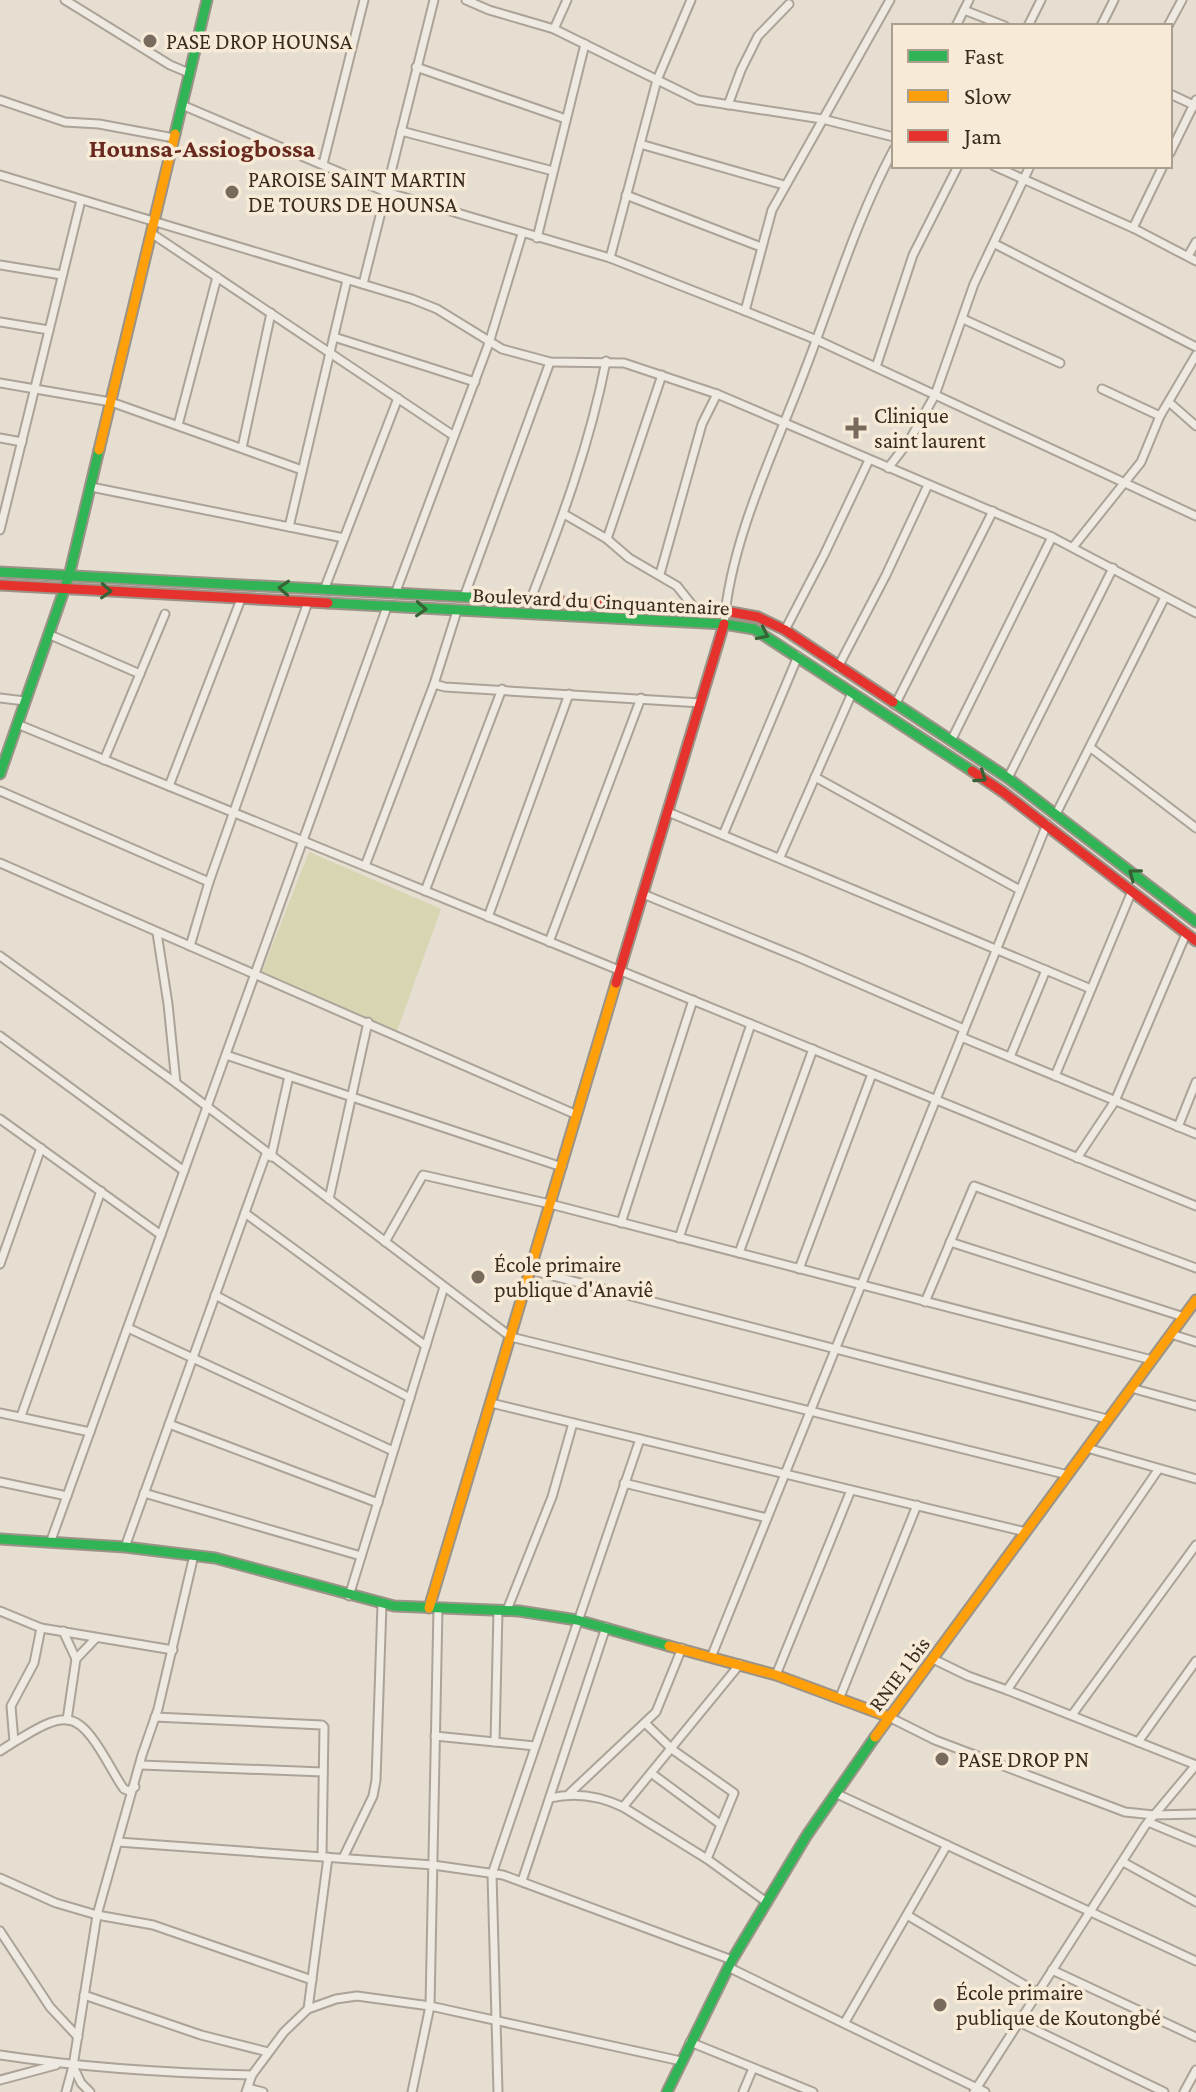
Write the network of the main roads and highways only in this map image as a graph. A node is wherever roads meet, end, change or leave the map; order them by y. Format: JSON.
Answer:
{"nodes":[{"id":1,"x":207,"y":0,"type":"edge"},
{"id":2,"x":0,"y":572,"type":"edge"},
{"id":3,"x":69,"y":576,"type":"junction"},
{"id":4,"x":0,"y":585,"type":"edge"},
{"id":5,"x":66,"y":589,"type":"junction"},
{"id":6,"x":724,"y":624,"type":"junction"},
{"id":7,"x":0,"y":774,"type":"edge"},
{"id":8,"x":1196,"y":922,"type":"edge"},
{"id":9,"x":1196,"y":941,"type":"edge"},
{"id":10,"x":1196,"y":1300,"type":"edge"},
{"id":11,"x":0,"y":1539,"type":"edge"},
{"id":12,"x":434,"y":1608,"type":"junction"},
{"id":13,"x":889,"y":1717,"type":"junction"},
{"id":14,"x":667,"y":2092,"type":"edge"}],
"edges":[{"from":1,"to":3,"type":"main road"},
{"from":2,"to":3,"type":"main road","name":"Boulevard du Cinquantenaire"},
{"from":3,"to":5,"type":"main road"},
{"from":8,"to":3,"type":"main road","name":"Boulevard du Cinquantenaire","one_way":true},
{"from":4,"to":5,"type":"main road","name":"Boulevard du Cinquantenaire"},
{"from":5,"to":6,"type":"main road","name":"Boulevard du Cinquantenaire","one_way":true},
{"from":5,"to":7,"type":"main road"},
{"from":6,"to":9,"type":"main road","name":"Boulevard du Cinquantenaire","one_way":true},
{"from":6,"to":12,"type":"main road"},
{"from":10,"to":13,"type":"main road","name":"RNIE 1 bis"},
{"from":11,"to":12,"type":"main road"},
{"from":12,"to":13,"type":"main road"},
{"from":13,"to":14,"type":"main road","name":"RNIE 1 bis"}]}
